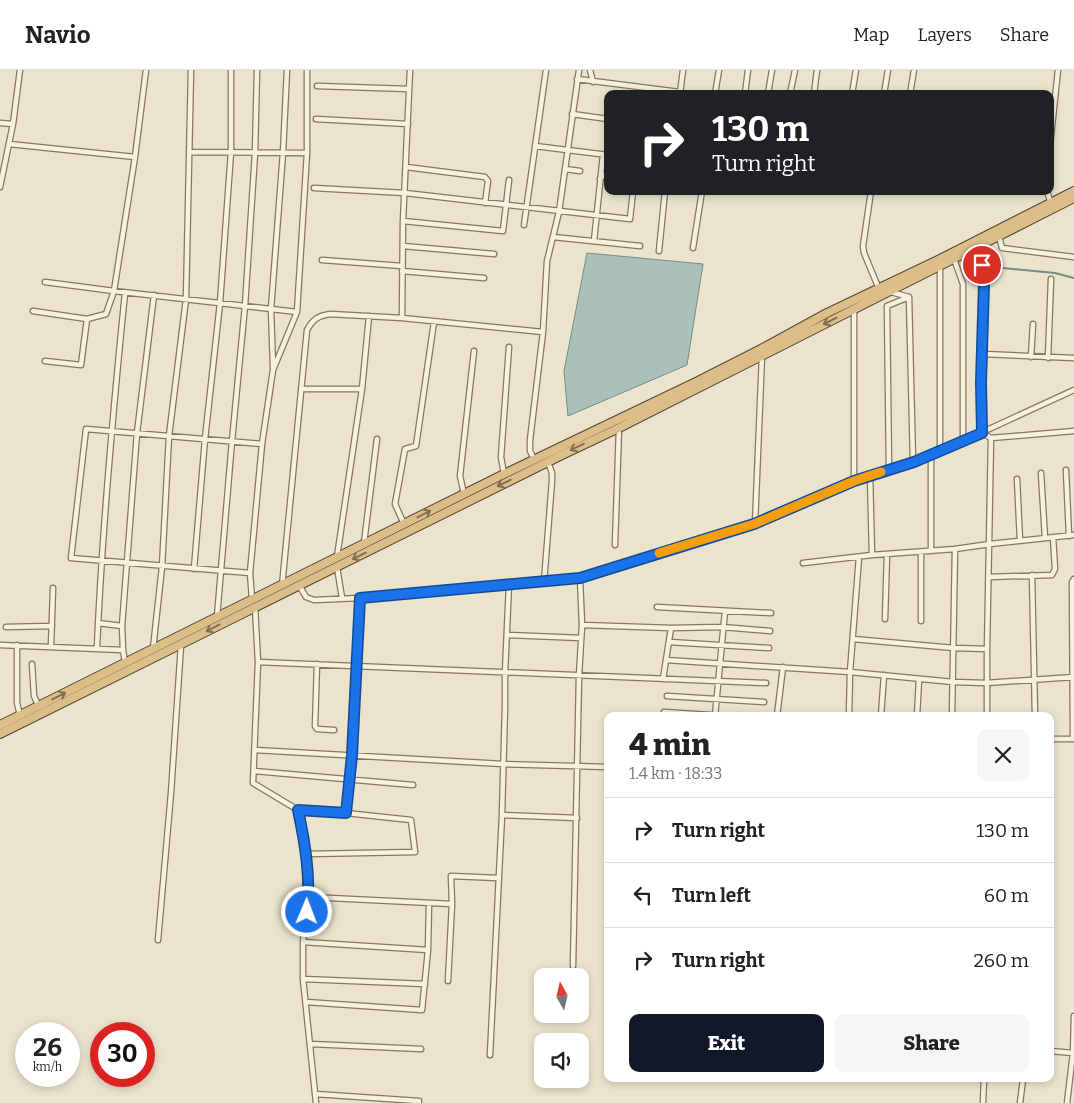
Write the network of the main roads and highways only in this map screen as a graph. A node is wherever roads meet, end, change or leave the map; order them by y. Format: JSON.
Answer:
{"nodes":[{"id":1,"x":1074,"y":191,"type":"edge"},
{"id":2,"x":1074,"y":198,"type":"edge"},
{"id":3,"x":1052,"y":206,"type":"junction"},
{"id":4,"x":337,"y":563,"type":"junction"},
{"id":5,"x":254,"y":604,"type":"junction"},
{"id":6,"x":0,"y":726,"type":"edge"},
{"id":7,"x":0,"y":734,"type":"edge"}],
"edges":[{"from":1,"to":3,"type":"highway"},
{"from":2,"to":3,"type":"highway"},
{"from":3,"to":4,"type":"highway","one_way":true},
{"from":4,"to":3,"type":"highway","one_way":true},
{"from":4,"to":5,"type":"highway"},
{"from":4,"to":5,"type":"highway"},
{"from":6,"to":5,"type":"highway","one_way":true},
{"from":5,"to":7,"type":"highway","one_way":true}]}
